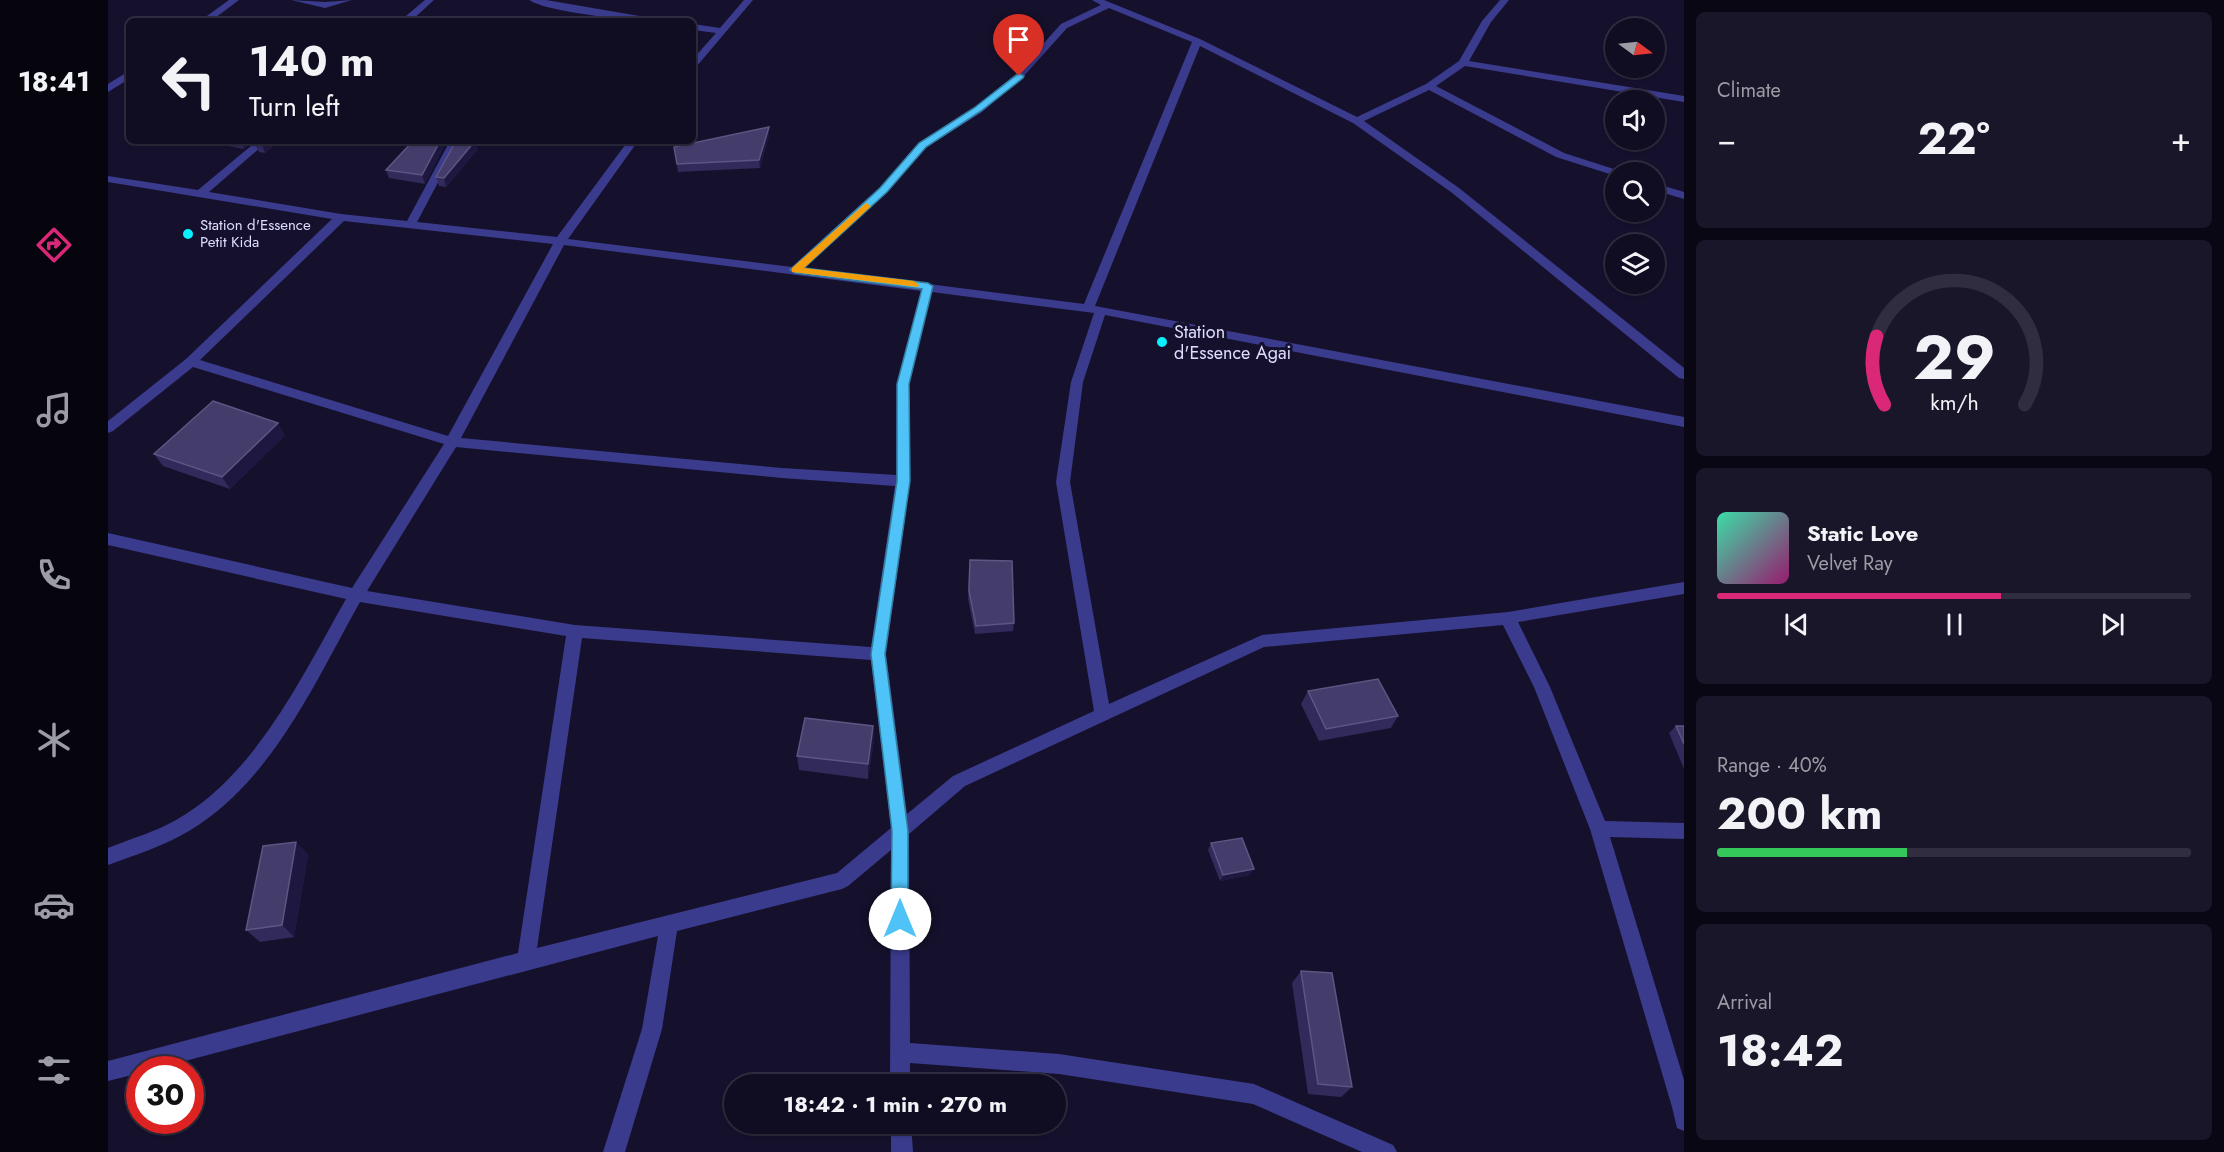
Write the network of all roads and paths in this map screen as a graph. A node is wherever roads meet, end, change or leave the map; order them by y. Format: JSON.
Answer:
{"nodes":[{"id":1,"x":235,"y":0,"type":"edge"},
{"id":2,"x":296,"y":0,"type":"edge"},
{"id":3,"x":348,"y":0,"type":"edge"},
{"id":4,"x":430,"y":0,"type":"edge"},
{"id":5,"x":533,"y":0,"type":"edge"},
{"id":6,"x":748,"y":0,"type":"edge"},
{"id":7,"x":1096,"y":0,"type":"edge"},
{"id":8,"x":1505,"y":0,"type":"edge"},
{"id":9,"x":547,"y":1,"type":"edge"},
{"id":10,"x":1107,"y":6,"type":"junction"},
{"id":11,"x":590,"y":12,"type":"junction"},
{"id":12,"x":209,"y":18,"type":"edge"},
{"id":13,"x":409,"y":18,"type":"edge"},
{"id":14,"x":584,"y":18,"type":"edge"},
{"id":15,"x":631,"y":18,"type":"edge"},
{"id":16,"x":696,"y":27,"type":"edge"},
{"id":17,"x":722,"y":31,"type":"junction"},
{"id":18,"x":1197,"y":41,"type":"junction"},
{"id":19,"x":696,"y":61,"type":"edge"},
{"id":20,"x":1463,"y":63,"type":"junction"},
{"id":21,"x":126,"y":76,"type":"edge"},
{"id":22,"x":1429,"y":86,"type":"junction"},
{"id":23,"x":108,"y":89,"type":"edge"},
{"id":24,"x":1684,"y":99,"type":"edge"},
{"id":25,"x":1357,"y":121,"type":"junction"},
{"id":26,"x":258,"y":144,"type":"edge"},
{"id":27,"x":453,"y":144,"type":"edge"},
{"id":28,"x":631,"y":144,"type":"edge"},
{"id":29,"x":1605,"y":169,"type":"edge"},
{"id":30,"x":108,"y":179,"type":"edge"},
{"id":31,"x":1665,"y":190,"type":"edge"},
{"id":32,"x":200,"y":194,"type":"junction"},
{"id":33,"x":1684,"y":196,"type":"edge"},
{"id":34,"x":341,"y":217,"type":"junction"},
{"id":35,"x":410,"y":225,"type":"junction"},
{"id":36,"x":560,"y":241,"type":"junction"},
{"id":37,"x":795,"y":270,"type":"junction"},
{"id":38,"x":928,"y":286,"type":"junction"},
{"id":39,"x":1095,"y":309,"type":"junction"},
{"id":40,"x":191,"y":362,"type":"junction"},
{"id":41,"x":1684,"y":375,"type":"edge"},
{"id":42,"x":1684,"y":422,"type":"edge"},
{"id":43,"x":108,"y":428,"type":"edge"},
{"id":44,"x":452,"y":442,"type":"junction"},
{"id":45,"x":903,"y":481,"type":"junction"},
{"id":46,"x":108,"y":539,"type":"edge"},
{"id":47,"x":1684,"y":588,"type":"edge"},
{"id":48,"x":356,"y":595,"type":"junction"},
{"id":49,"x":1508,"y":618,"type":"junction"},
{"id":50,"x":575,"y":631,"type":"junction"},
{"id":51,"x":878,"y":654,"type":"junction"},
{"id":52,"x":1103,"y":714,"type":"junction"},
{"id":53,"x":1599,"y":829,"type":"junction"},
{"id":54,"x":900,"y":831,"type":"junction"},
{"id":55,"x":1684,"y":831,"type":"edge"},
{"id":56,"x":108,"y":857,"type":"edge"},
{"id":57,"x":669,"y":924,"type":"junction"},
{"id":58,"x":526,"y":960,"type":"junction"},
{"id":59,"x":899,"y":1052,"type":"junction"},
{"id":60,"x":108,"y":1071,"type":"edge"},
{"id":61,"x":900,"y":1074,"type":"edge"},
{"id":62,"x":1684,"y":1121,"type":"edge"},
{"id":63,"x":901,"y":1134,"type":"edge"},
{"id":64,"x":614,"y":1152,"type":"edge"},
{"id":65,"x":902,"y":1152,"type":"edge"},
{"id":66,"x":1386,"y":1152,"type":"edge"}],
"edges":[{"from":1,"to":12,"type":"street"},
{"from":2,"to":3,"type":"street"},
{"from":4,"to":13,"type":"street"},
{"from":5,"to":9,"type":"street"},
{"from":6,"to":17,"type":"street"},
{"from":7,"to":10,"type":"street"},
{"from":8,"to":20,"type":"street"},
{"from":9,"to":11,"type":"street"},
{"from":10,"to":18,"type":"street"},
{"from":10,"to":37,"type":"street"},
{"from":11,"to":14,"type":"street"},
{"from":11,"to":15,"type":"street"},
{"from":16,"to":17,"type":"street"},
{"from":17,"to":19,"type":"street"},
{"from":18,"to":25,"type":"street"},
{"from":18,"to":39,"type":"street"},
{"from":20,"to":22,"type":"street"},
{"from":20,"to":24,"type":"street"},
{"from":21,"to":23,"type":"street"},
{"from":22,"to":25,"type":"street"},
{"from":22,"to":29,"type":"street"},
{"from":25,"to":41,"type":"street"},
{"from":26,"to":32,"type":"street"},
{"from":27,"to":35,"type":"street"},
{"from":28,"to":36,"type":"street"},
{"from":30,"to":32,"type":"street"},
{"from":31,"to":33,"type":"street"},
{"from":32,"to":34,"type":"street"},
{"from":34,"to":35,"type":"street"},
{"from":34,"to":40,"type":"street"},
{"from":35,"to":36,"type":"street"},
{"from":36,"to":37,"type":"street"},
{"from":36,"to":44,"type":"street"},
{"from":37,"to":38,"type":"street"},
{"from":38,"to":39,"type":"street"},
{"from":38,"to":45,"type":"street"},
{"from":39,"to":42,"type":"street"},
{"from":39,"to":52,"type":"street"},
{"from":40,"to":43,"type":"street"},
{"from":40,"to":44,"type":"street"},
{"from":44,"to":45,"type":"street"},
{"from":44,"to":48,"type":"street"},
{"from":45,"to":51,"type":"street"},
{"from":46,"to":48,"type":"street"},
{"from":47,"to":49,"type":"street"},
{"from":48,"to":50,"type":"street"},
{"from":48,"to":56,"type":"street"},
{"from":49,"to":52,"type":"street"},
{"from":49,"to":53,"type":"street"},
{"from":50,"to":51,"type":"street"},
{"from":50,"to":58,"type":"street"},
{"from":51,"to":54,"type":"street"},
{"from":52,"to":54,"type":"street"},
{"from":53,"to":55,"type":"street"},
{"from":53,"to":62,"type":"street"},
{"from":54,"to":57,"type":"street"},
{"from":54,"to":59,"type":"street"},
{"from":57,"to":58,"type":"street"},
{"from":57,"to":64,"type":"street"},
{"from":58,"to":60,"type":"street"},
{"from":59,"to":61,"type":"street"},
{"from":59,"to":66,"type":"street"},
{"from":63,"to":65,"type":"street"}]}
